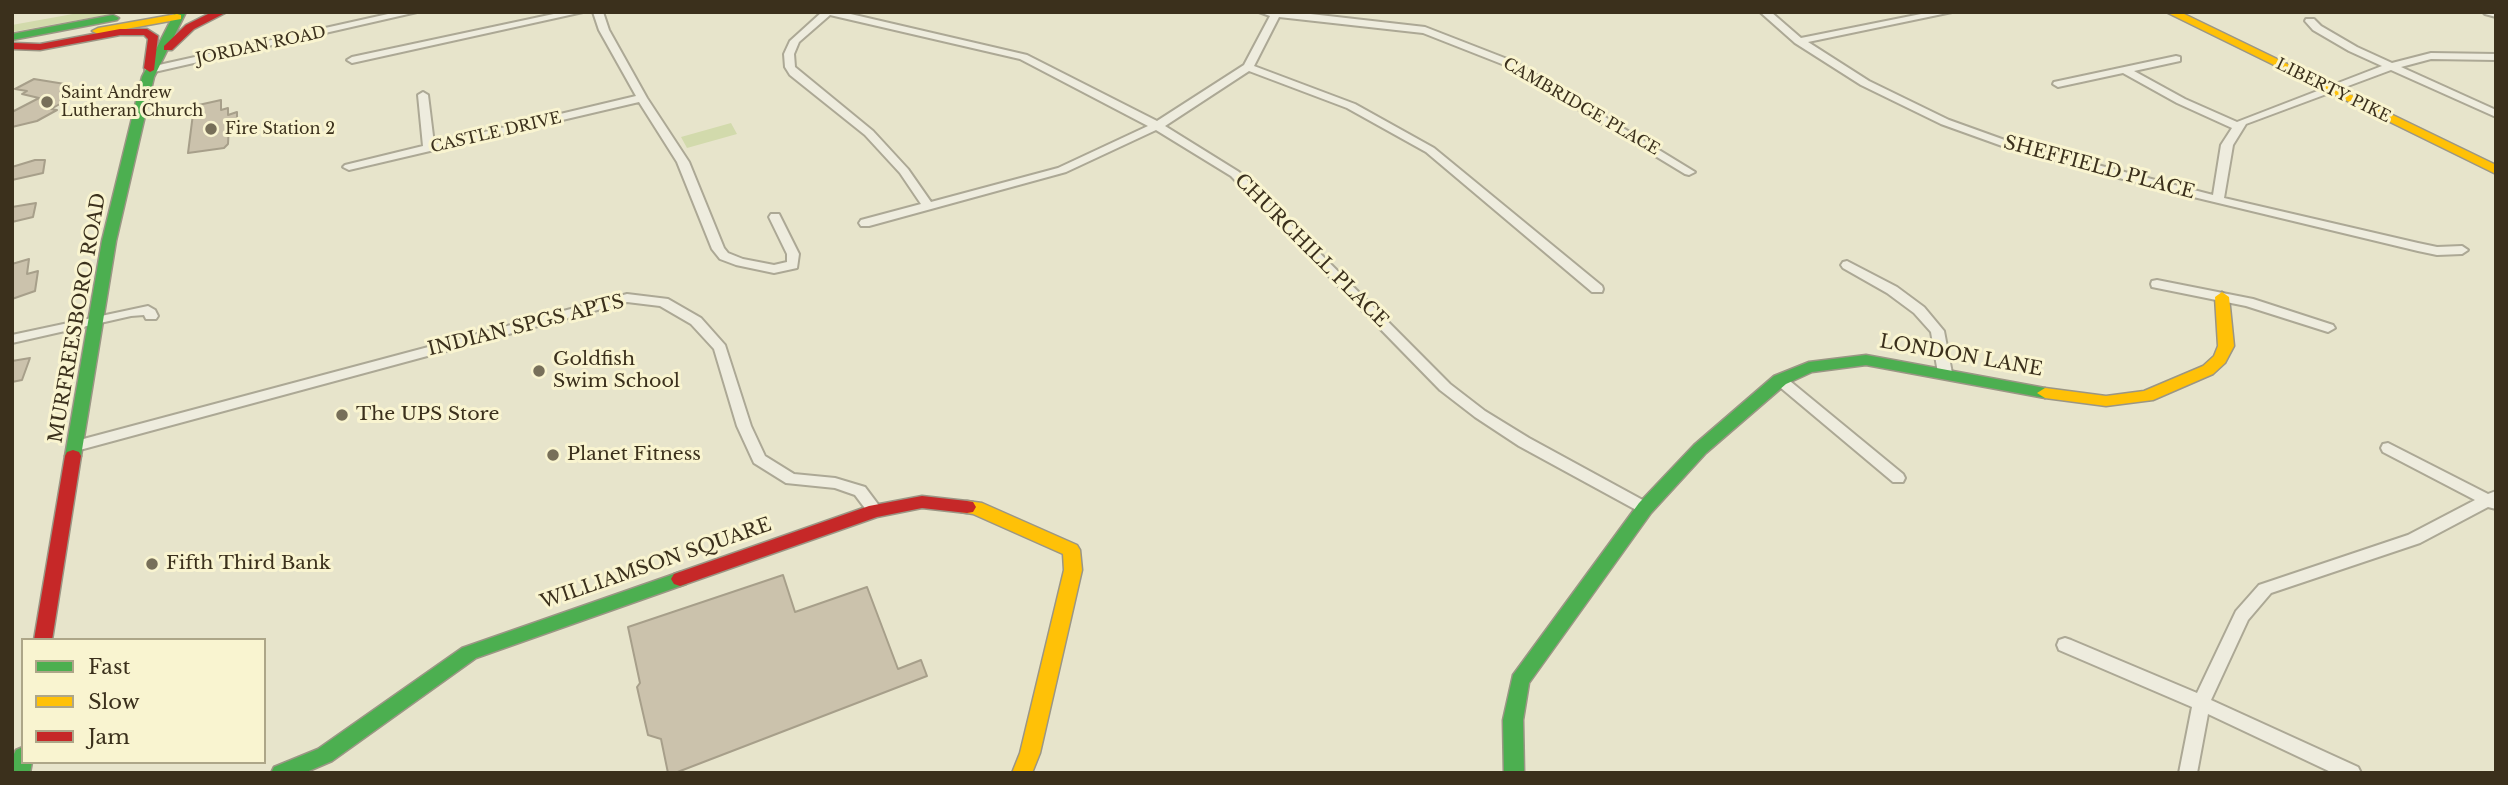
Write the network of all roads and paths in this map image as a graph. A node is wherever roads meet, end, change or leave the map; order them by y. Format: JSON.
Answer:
{"nodes":[{"id":1,"x":144,"y":12,"type":"edge"},
{"id":2,"x":209,"y":12,"type":"edge"},
{"id":3,"x":222,"y":12,"type":"edge"},
{"id":4,"x":412,"y":12,"type":"edge"},
{"id":5,"x":578,"y":12,"type":"edge"},
{"id":6,"x":598,"y":12,"type":"edge"},
{"id":7,"x":828,"y":12,"type":"edge"},
{"id":8,"x":1765,"y":12,"type":"edge"},
{"id":9,"x":1947,"y":12,"type":"edge"},
{"id":10,"x":2171,"y":12,"type":"edge"},
{"id":11,"x":2488,"y":12,"type":"edge"},
{"id":12,"x":1270,"y":13,"type":"edge"},
{"id":13,"x":2496,"y":14,"type":"edge"},
{"id":14,"x":179,"y":15,"type":"edge"},
{"id":15,"x":2310,"y":21,"type":"dead end"},
{"id":16,"x":1799,"y":41,"type":"junction"},
{"id":17,"x":13,"y":43,"type":"edge"},
{"id":18,"x":2496,"y":57,"type":"edge"},
{"id":19,"x":2176,"y":59,"type":"dead end"},
{"id":20,"x":352,"y":60,"type":"dead end"},
{"id":21,"x":152,"y":66,"type":"junction"},
{"id":22,"x":2392,"y":66,"type":"junction"},
{"id":23,"x":1248,"y":67,"type":"junction"},
{"id":24,"x":2124,"y":70,"type":"junction"},
{"id":25,"x":2058,"y":85,"type":"dead end"},
{"id":26,"x":2328,"y":89,"type":"junction"},
{"id":27,"x":423,"y":95,"type":"dead end"},
{"id":28,"x":642,"y":98,"type":"junction"},
{"id":29,"x":2496,"y":114,"type":"edge"},
{"id":30,"x":1157,"y":126,"type":"junction"},
{"id":31,"x":2237,"y":126,"type":"junction"},
{"id":32,"x":429,"y":149,"type":"junction"},
{"id":33,"x":349,"y":167,"type":"dead end"},
{"id":34,"x":2496,"y":170,"type":"edge"},
{"id":35,"x":1689,"y":172,"type":"dead end"},
{"id":36,"x":2218,"y":199,"type":"junction"},
{"id":37,"x":927,"y":204,"type":"junction"},
{"id":38,"x":775,"y":217,"type":"dead end"},
{"id":39,"x":865,"y":223,"type":"dead end"},
{"id":40,"x":2462,"y":250,"type":"dead end"},
{"id":41,"x":1847,"y":265,"type":"dead end"},
{"id":42,"x":2157,"y":285,"type":"dead end"},
{"id":43,"x":1597,"y":289,"type":"dead end"},
{"id":44,"x":2222,"y":297,"type":"junction"},
{"id":45,"x":151,"y":316,"type":"dead end"},
{"id":46,"x":98,"y":319,"type":"junction"},
{"id":47,"x":2328,"y":328,"type":"dead end"},
{"id":48,"x":12,"y":339,"type":"edge"},
{"id":49,"x":1945,"y":373,"type":"junction"},
{"id":50,"x":1780,"y":380,"type":"junction"},
{"id":51,"x":76,"y":446,"type":"junction"},
{"id":52,"x":2388,"y":447,"type":"dead end"},
{"id":53,"x":1898,"y":478,"type":"dead end"},
{"id":54,"x":2494,"y":500,"type":"edge"},
{"id":55,"x":1645,"y":508,"type":"junction"},
{"id":56,"x":874,"y":511,"type":"junction"},
{"id":57,"x":43,"y":638,"type":"edge"},
{"id":58,"x":2065,"y":645,"type":"dead end"},
{"id":59,"x":2201,"y":703,"type":"junction"},
{"id":60,"x":281,"y":773,"type":"edge"},
{"id":61,"x":1022,"y":773,"type":"edge"},
{"id":62,"x":1514,"y":773,"type":"edge"},
{"id":63,"x":2188,"y":773,"type":"edge"},
{"id":64,"x":2352,"y":773,"type":"edge"}],
"edges":[{"from":1,"to":17,"type":"main road"},
{"from":2,"to":14,"type":"main road"},
{"from":3,"to":21,"type":"main road"},
{"from":4,"to":21,"type":"street","name":"JORDAN ROAD"},
{"from":5,"to":20,"type":"street"},
{"from":6,"to":28,"type":"street"},
{"from":7,"to":30,"type":"street","name":"CHURCHILL PLACE"},
{"from":7,"to":37,"type":"street"},
{"from":8,"to":16,"type":"street","name":"SHEFFIELD PLACE"},
{"from":9,"to":16,"type":"street"},
{"from":10,"to":26,"type":"main road","name":"LIBERTY PIKE"},
{"from":11,"to":13,"type":"street"},
{"from":12,"to":23,"type":"street"},
{"from":12,"to":35,"type":"street","name":"CAMBRIDGE PLACE"},
{"from":14,"to":17,"type":"main road"},
{"from":14,"to":21,"type":"main road","name":"MURFREESBORO ROAD"},
{"from":15,"to":22,"type":"street"},
{"from":16,"to":36,"type":"street","name":"SHEFFIELD PLACE"},
{"from":17,"to":21,"type":"main road"},
{"from":18,"to":22,"type":"street"},
{"from":19,"to":24,"type":"street"},
{"from":21,"to":46,"type":"main road","name":"MURFREESBORO ROAD"},
{"from":22,"to":26,"type":"street"},
{"from":22,"to":29,"type":"street"},
{"from":23,"to":30,"type":"street"},
{"from":23,"to":43,"type":"street"},
{"from":24,"to":25,"type":"street"},
{"from":24,"to":31,"type":"street"},
{"from":26,"to":31,"type":"street"},
{"from":26,"to":34,"type":"main road","name":"LIBERTY PIKE"},
{"from":27,"to":32,"type":"street"},
{"from":28,"to":32,"type":"street","name":"CASTLE DRIVE"},
{"from":28,"to":38,"type":"street"},
{"from":30,"to":37,"type":"street"},
{"from":30,"to":55,"type":"street","name":"CHURCHILL PLACE"},
{"from":31,"to":36,"type":"street"},
{"from":32,"to":33,"type":"street","name":"CASTLE DRIVE"},
{"from":36,"to":40,"type":"street","name":"SHEFFIELD PLACE"},
{"from":37,"to":39,"type":"street"},
{"from":41,"to":49,"type":"street"},
{"from":42,"to":44,"type":"street"},
{"from":44,"to":47,"type":"street"},
{"from":44,"to":49,"type":"main road","name":"LONDON LANE"},
{"from":45,"to":46,"type":"street"},
{"from":46,"to":48,"type":"street"},
{"from":46,"to":51,"type":"main road","name":"MURFREESBORO ROAD"},
{"from":49,"to":50,"type":"main road","name":"LONDON LANE"},
{"from":50,"to":53,"type":"street"},
{"from":50,"to":55,"type":"main road","name":"LONDON LANE"},
{"from":51,"to":56,"type":"street","name":"INDIAN SPGS APTS"},
{"from":51,"to":57,"type":"main road","name":"MURFREESBORO ROAD"},
{"from":52,"to":54,"type":"street"},
{"from":54,"to":59,"type":"street"},
{"from":55,"to":62,"type":"main road","name":"LONDON LANE"},
{"from":56,"to":60,"type":"main road","name":"WILLIAMSON SQUARE"},
{"from":56,"to":61,"type":"main road","name":"WILLIAMSON SQUARE"},
{"from":58,"to":59,"type":"street"},
{"from":59,"to":63,"type":"street"},
{"from":59,"to":64,"type":"street"}]}
